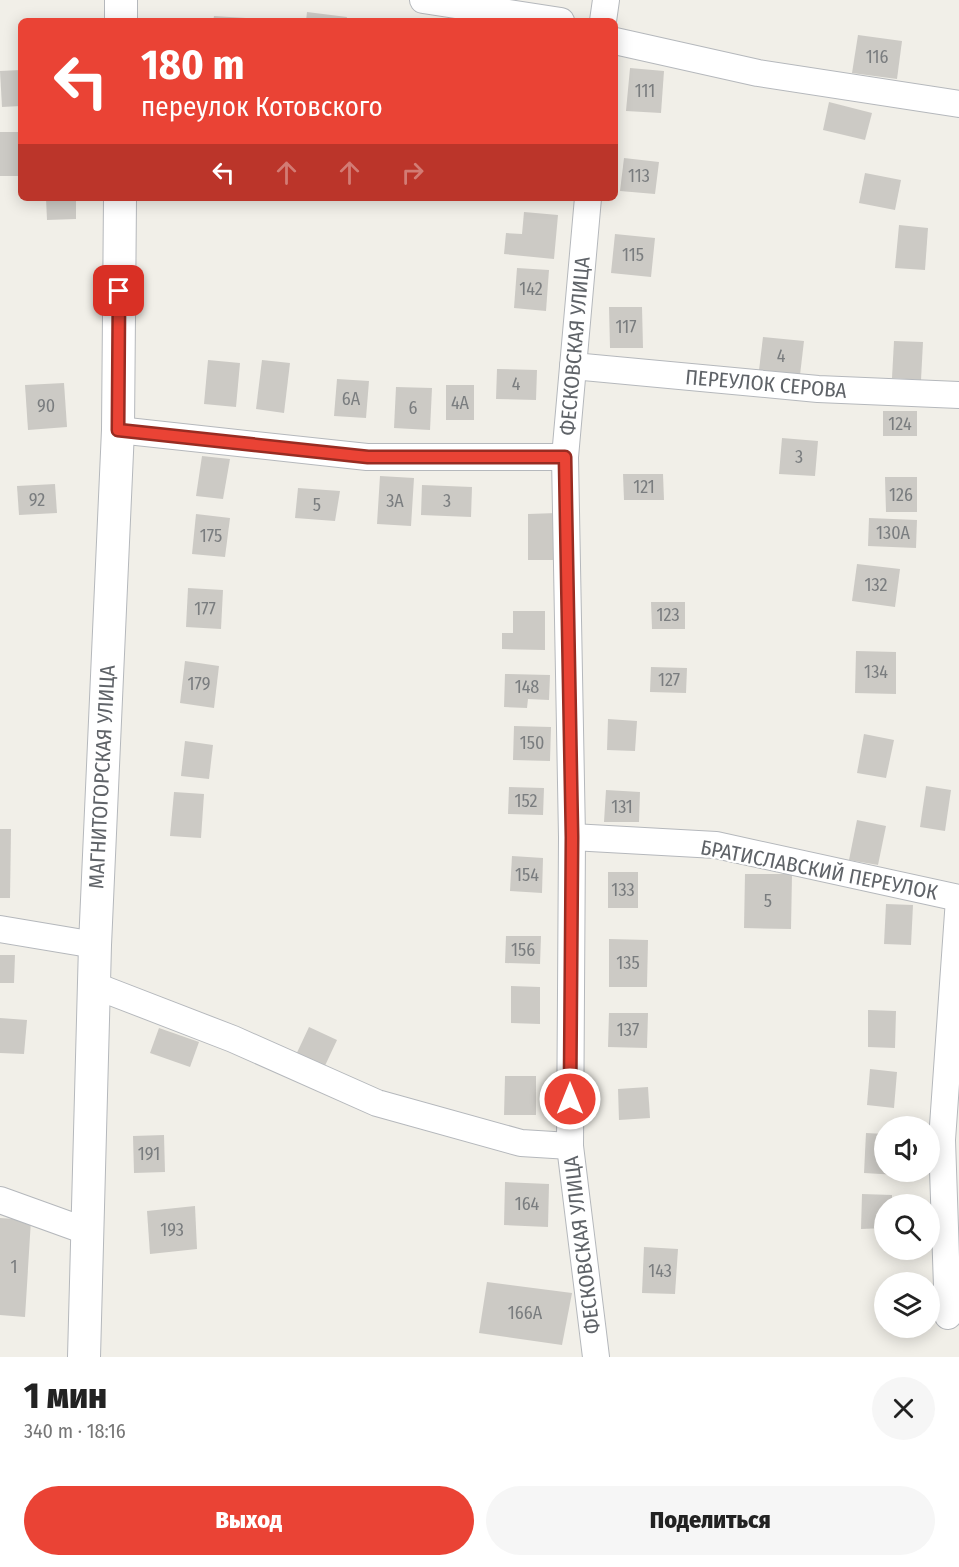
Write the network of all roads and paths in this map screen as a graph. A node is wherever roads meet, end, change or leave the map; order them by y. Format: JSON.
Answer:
{"nodes":[{"id":1,"x":121,"y":0,"type":"edge"},
{"id":2,"x":423,"y":0,"type":"edge"},
{"id":3,"x":606,"y":0,"type":"edge"},
{"id":4,"x":121,"y":18,"type":"edge"},
{"id":5,"x":541,"y":18,"type":"edge"},
{"id":6,"x":603,"y":18,"type":"edge"},
{"id":7,"x":618,"y":41,"type":"edge"},
{"id":8,"x":959,"y":104,"type":"edge"},
{"id":9,"x":120,"y":201,"type":"edge"},
{"id":10,"x":588,"y":201,"type":"edge"},
{"id":11,"x":573,"y":366,"type":"junction"},
{"id":12,"x":959,"y":395,"type":"edge"},
{"id":13,"x":118,"y":430,"type":"junction"},
{"id":14,"x":565,"y":457,"type":"junction"},
{"id":15,"x":572,"y":837,"type":"junction"},
{"id":16,"x":959,"y":898,"type":"edge"},
{"id":17,"x":0,"y":929,"type":"edge"},
{"id":18,"x":94,"y":945,"type":"junction"},
{"id":19,"x":93,"y":985,"type":"junction"},
{"id":20,"x":570,"y":1146,"type":"junction"},
{"id":21,"x":0,"y":1200,"type":"edge"},
{"id":22,"x":86,"y":1231,"type":"junction"},
{"id":23,"x":948,"y":1316,"type":"dead end"},
{"id":24,"x":84,"y":1357,"type":"edge"},
{"id":25,"x":596,"y":1357,"type":"edge"}],
"edges":[{"from":1,"to":4,"type":"street"},
{"from":2,"to":5,"type":"street"},
{"from":3,"to":6,"type":"street"},
{"from":7,"to":8,"type":"street"},
{"from":9,"to":13,"type":"street","name":"МАГНИТОГОРСКАЯ УЛИЦА"},
{"from":10,"to":11,"type":"street","name":"ФЕСКОВСКАЯ УЛИЦА"},
{"from":11,"to":12,"type":"street","name":"ПЕРЕУЛОК СЕРОВА"},
{"from":11,"to":14,"type":"street","name":"ФЕСКОВСКАЯ УЛИЦА"},
{"from":13,"to":14,"type":"street"},
{"from":13,"to":18,"type":"street","name":"МАГНИТОГОРСКАЯ УЛИЦА"},
{"from":14,"to":15,"type":"street","name":"ФЕСКОВСКАЯ УЛИЦА"},
{"from":15,"to":16,"type":"street","name":"БРАТИСЛАВСКИЙ ПЕРЕУЛОК"},
{"from":15,"to":20,"type":"street","name":"ФЕСКОВСКАЯ УЛИЦА"},
{"from":16,"to":23,"type":"street"},
{"from":17,"to":18,"type":"street"},
{"from":18,"to":19,"type":"street","name":"МАГНИТОГОРСКАЯ УЛИЦА"},
{"from":19,"to":20,"type":"street"},
{"from":19,"to":22,"type":"street","name":"МАГНИТОГОРСКАЯ УЛИЦА"},
{"from":20,"to":25,"type":"street","name":"ФЕСКОВСКАЯ УЛИЦА"},
{"from":21,"to":22,"type":"street"},
{"from":22,"to":24,"type":"street","name":"МАГНИТОГОРСКАЯ УЛИЦА"}]}
